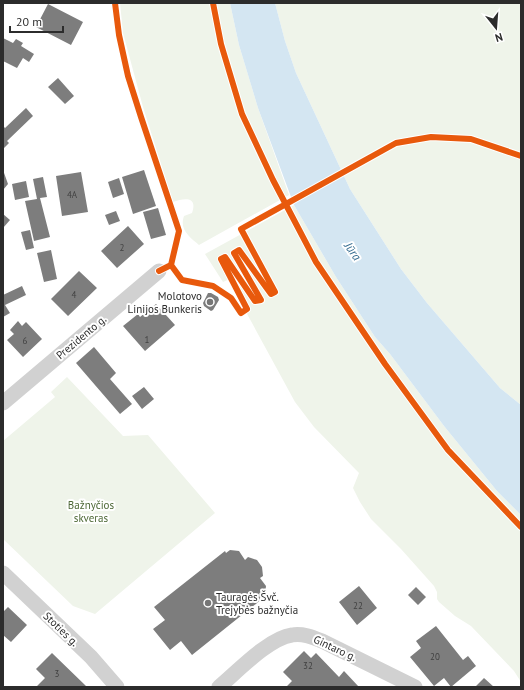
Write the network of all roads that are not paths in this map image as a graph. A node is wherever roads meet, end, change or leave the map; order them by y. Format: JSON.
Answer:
{"nodes":[{"id":1,"x":159,"y":271,"type":"dead end"},
{"id":2,"x":3,"y":403,"type":"edge"},
{"id":3,"x":3,"y":573,"type":"edge"},
{"id":4,"x":117,"y":687,"type":"edge"},
{"id":5,"x":219,"y":687,"type":"edge"},
{"id":6,"x":415,"y":687,"type":"edge"}],
"edges":[{"from":1,"to":2,"type":"street","name":"Prezidento g."},
{"from":3,"to":4,"type":"street","name":"Stoties g."},
{"from":5,"to":6,"type":"street","name":"Gintaro g."}]}
